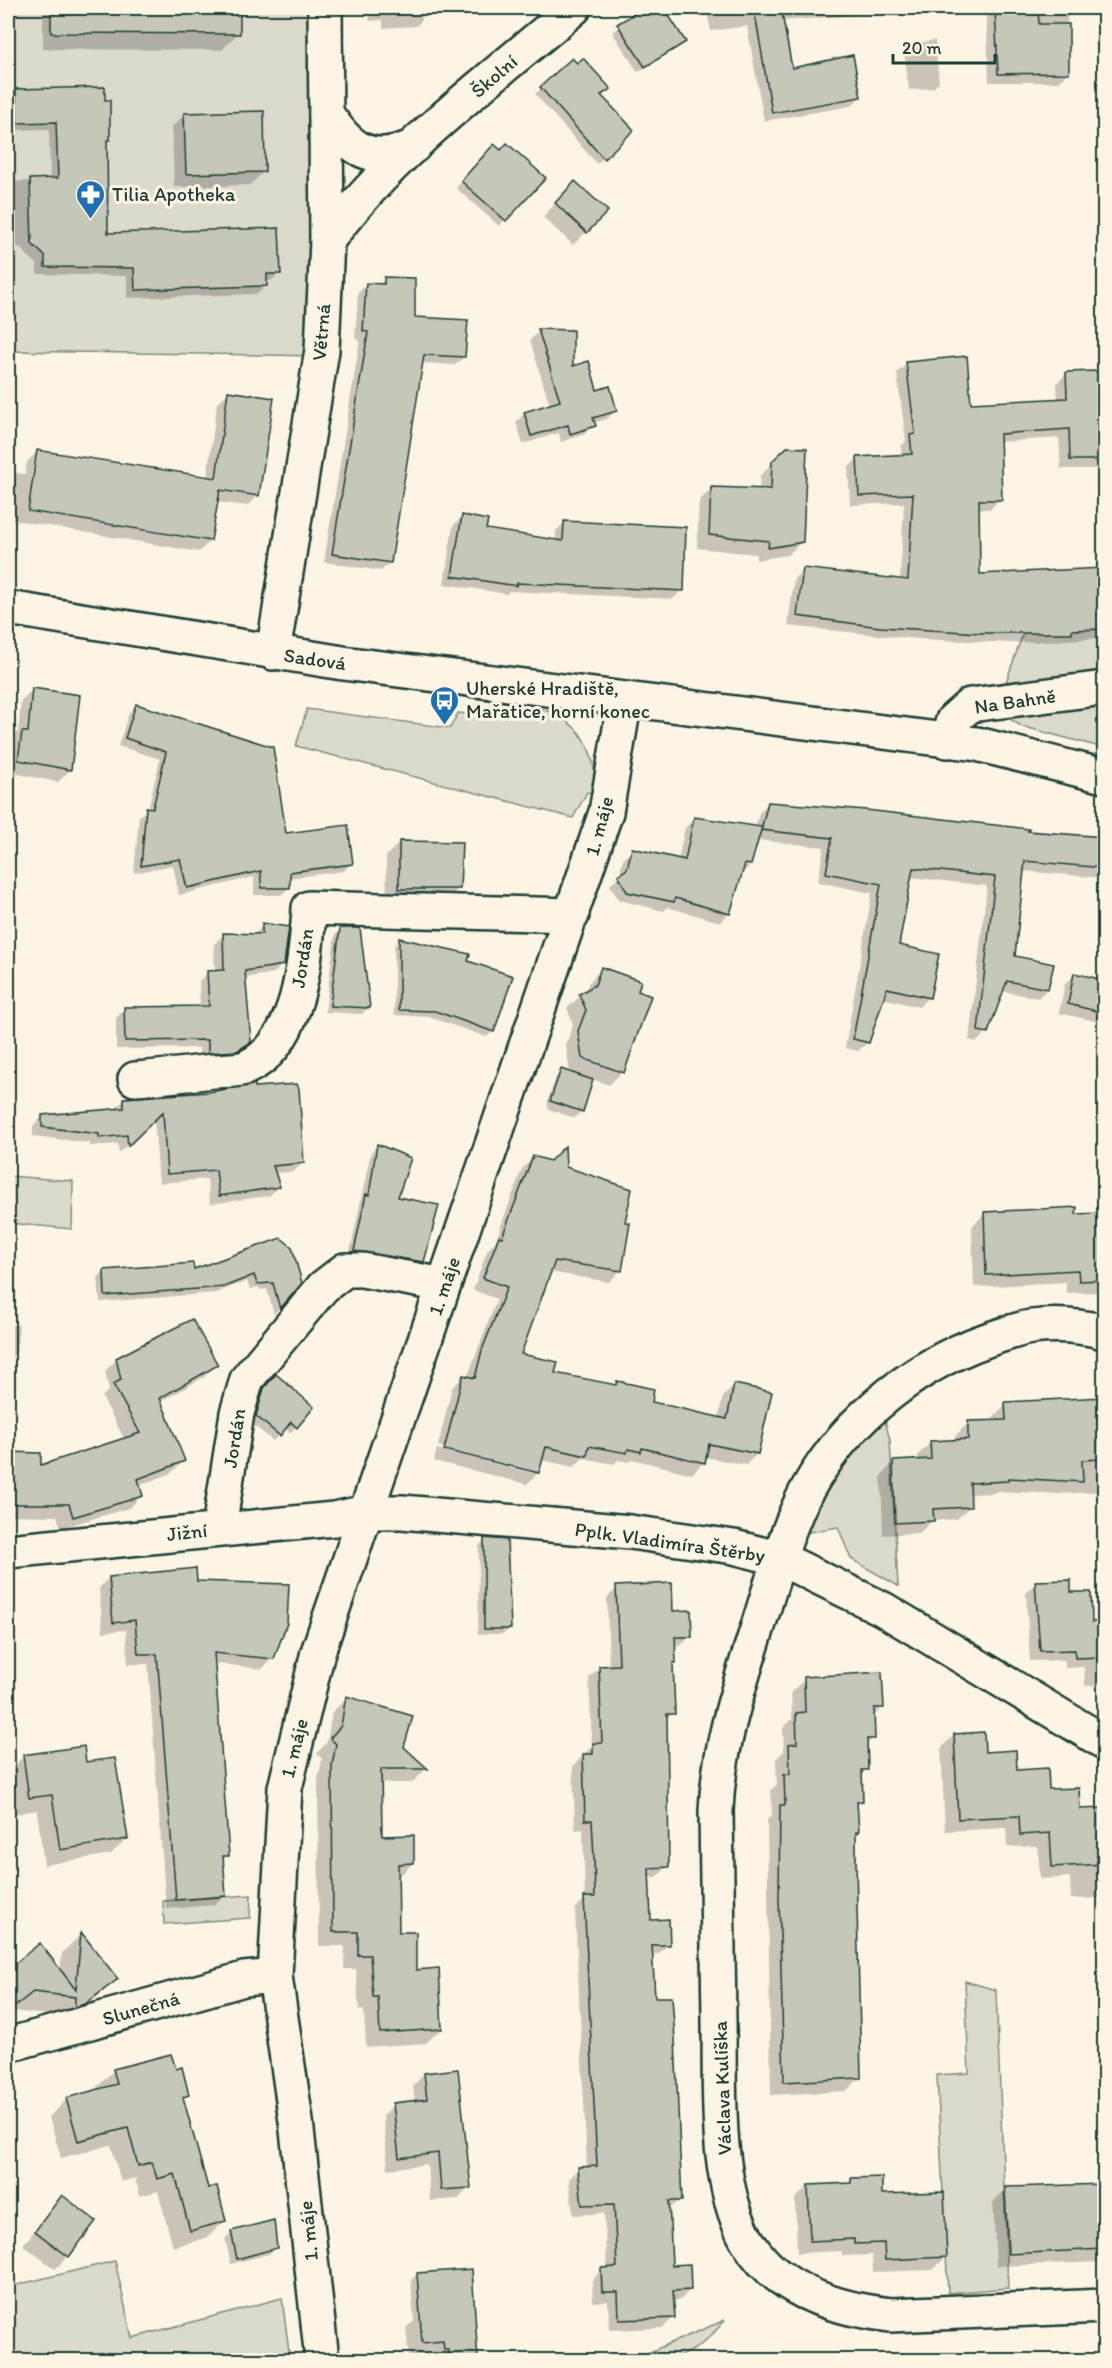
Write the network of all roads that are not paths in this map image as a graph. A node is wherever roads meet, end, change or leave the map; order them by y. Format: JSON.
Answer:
{"nodes":[{"id":1,"x":326,"y":8,"type":"edge"},
{"id":2,"x":574,"y":8,"type":"edge"},
{"id":3,"x":326,"y":113,"type":"junction"},
{"id":4,"x":414,"y":146,"type":"junction"},
{"id":5,"x":327,"y":241,"type":"junction"},
{"id":6,"x":8,"y":608,"type":"edge"},
{"id":7,"x":273,"y":653,"type":"junction"},
{"id":8,"x":1104,"y":688,"type":"edge"},
{"id":9,"x":625,"y":699,"type":"junction"},
{"id":10,"x":947,"y":741,"type":"junction"},
{"id":11,"x":1104,"y":776,"type":"edge"},
{"id":12,"x":572,"y":915,"type":"junction"},
{"id":13,"x":135,"y":1079,"type":"dead end"},
{"id":14,"x":444,"y":1285,"type":"junction"},
{"id":15,"x":1104,"y":1332,"type":"edge"},
{"id":16,"x":367,"y":1512,"type":"junction"},
{"id":17,"x":219,"y":1528,"type":"junction"},
{"id":18,"x":8,"y":1551,"type":"edge"},
{"id":19,"x":781,"y":1559,"type":"junction"},
{"id":20,"x":1104,"y":1742,"type":"edge"},
{"id":21,"x":276,"y":1976,"type":"junction"},
{"id":22,"x":8,"y":2045,"type":"edge"},
{"id":23,"x":1104,"y":2306,"type":"edge"},
{"id":24,"x":322,"y":2361,"type":"edge"}],
"edges":[{"from":1,"to":3,"type":"street","name":"Větrná"},
{"from":2,"to":4,"type":"street","name":"Školní"},
{"from":3,"to":4,"type":"street","name":"Školní"},
{"from":3,"to":5,"type":"street","name":"Větrná"},
{"from":4,"to":5,"type":"street","name":"Školní"},
{"from":5,"to":7,"type":"street","name":"Větrná"},
{"from":6,"to":7,"type":"street","name":"Sadová"},
{"from":7,"to":9,"type":"street","name":"Sadová"},
{"from":8,"to":10,"type":"street","name":"Na Bahně"},
{"from":9,"to":10,"type":"street"},
{"from":9,"to":12,"type":"street","name":"1. máje"},
{"from":10,"to":11,"type":"street"},
{"from":12,"to":13,"type":"street","name":"Jordán"},
{"from":12,"to":14,"type":"street","name":"1. máje"},
{"from":14,"to":16,"type":"street","name":"1. máje"},
{"from":14,"to":17,"type":"street","name":"Jordán"},
{"from":15,"to":19,"type":"street","name":"Václava Kulíška"},
{"from":16,"to":17,"type":"street","name":"Jižní"},
{"from":16,"to":19,"type":"street","name":"Pplk. Vladimíra Štěrby"},
{"from":16,"to":21,"type":"street","name":"1. máje"},
{"from":17,"to":18,"type":"street","name":"Jižní"},
{"from":19,"to":20,"type":"street","name":"Pplk. Vladimíra Štěrby"},
{"from":19,"to":23,"type":"street","name":"Václava Kulíška"},
{"from":21,"to":22,"type":"street","name":"Slunečná"},
{"from":21,"to":24,"type":"street","name":"1. máje"}]}
